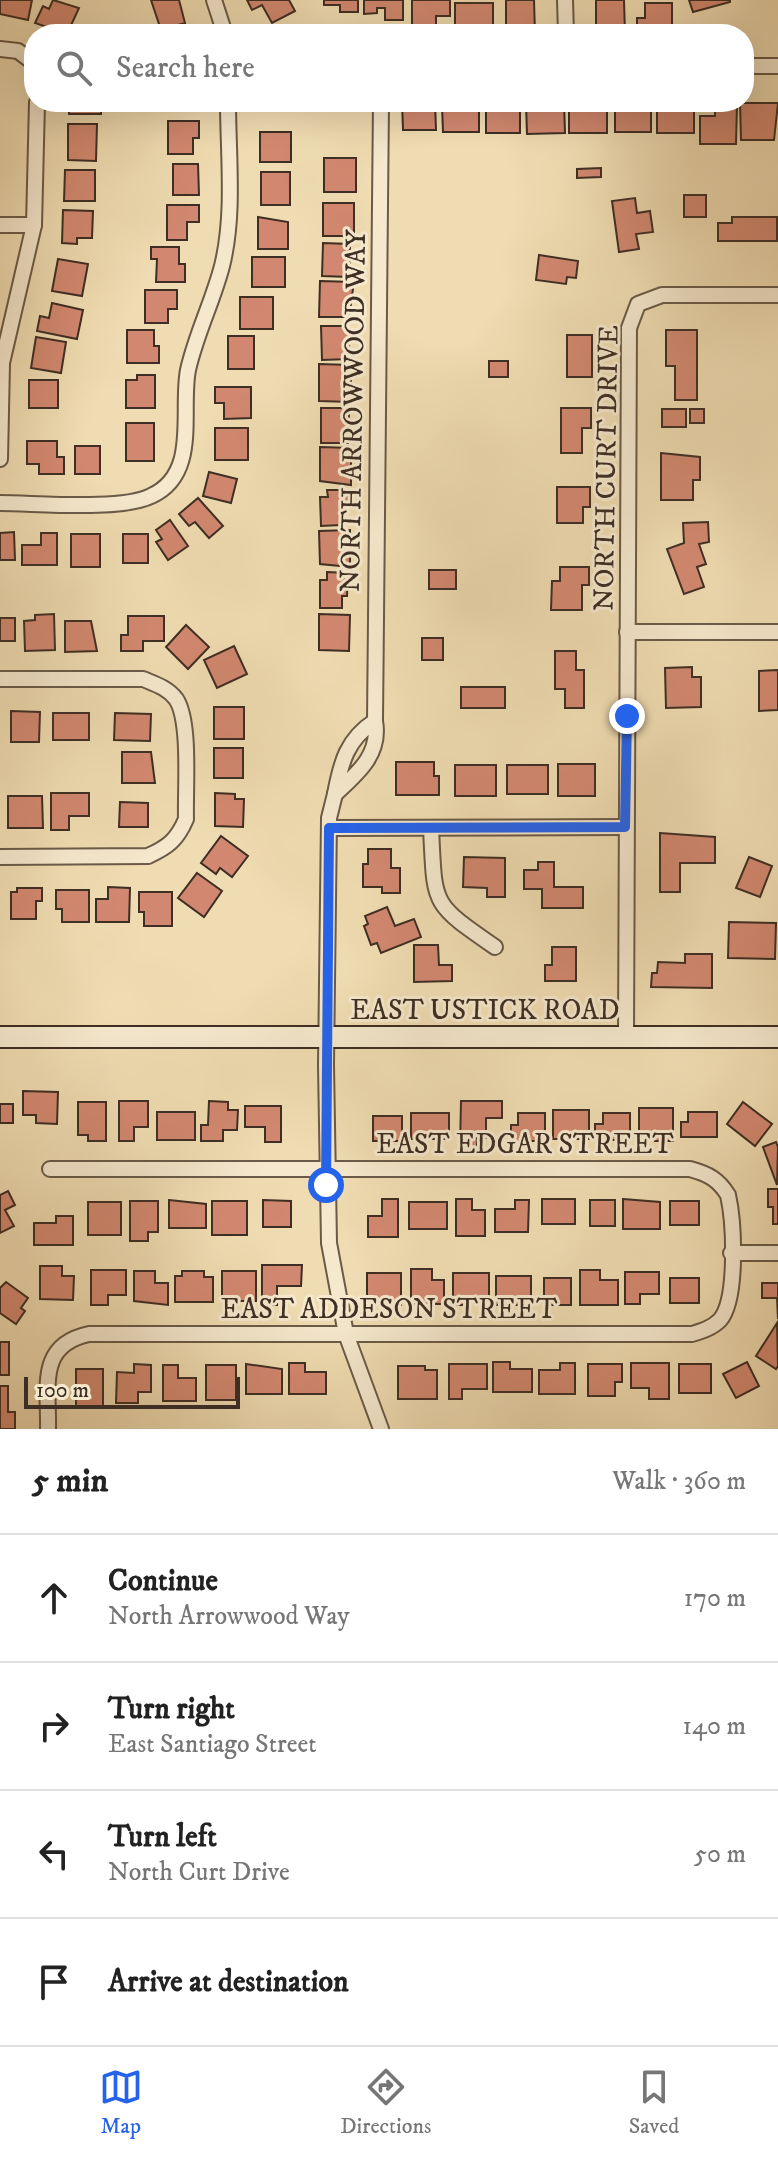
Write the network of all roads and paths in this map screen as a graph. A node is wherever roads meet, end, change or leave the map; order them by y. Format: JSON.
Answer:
{"nodes":[{"id":1,"x":214,"y":0,"type":"edge"},
{"id":2,"x":565,"y":0,"type":"edge"},
{"id":3,"x":222,"y":24,"type":"edge"},
{"id":4,"x":566,"y":24,"type":"edge"},
{"id":5,"x":0,"y":49,"type":"edge"},
{"id":6,"x":24,"y":56,"type":"edge"},
{"id":7,"x":754,"y":66,"type":"edge"},
{"id":8,"x":778,"y":66,"type":"edge"},
{"id":9,"x":37,"y":112,"type":"edge"},
{"id":10,"x":228,"y":112,"type":"edge"},
{"id":11,"x":381,"y":112,"type":"edge"},
{"id":12,"x":0,"y":225,"type":"edge"},
{"id":13,"x":34,"y":225,"type":"junction"},
{"id":14,"x":778,"y":295,"type":"edge"},
{"id":15,"x":0,"y":459,"type":"edge"},
{"id":16,"x":0,"y":503,"type":"edge"},
{"id":17,"x":627,"y":632,"type":"junction"},
{"id":18,"x":778,"y":632,"type":"edge"},
{"id":19,"x":0,"y":679,"type":"edge"},
{"id":20,"x":375,"y":721,"type":"junction"},
{"id":21,"x":335,"y":794,"type":"junction"},
{"id":22,"x":625,"y":827,"type":"junction"},
{"id":23,"x":329,"y":828,"type":"junction"},
{"id":24,"x":431,"y":828,"type":"junction"},
{"id":25,"x":0,"y":857,"type":"edge"},
{"id":26,"x":495,"y":947,"type":"dead end"},
{"id":27,"x":0,"y":1037,"type":"edge"},
{"id":28,"x":626,"y":1037,"type":"junction"},
{"id":29,"x":778,"y":1037,"type":"edge"},
{"id":30,"x":326,"y":1038,"type":"junction"},
{"id":31,"x":50,"y":1169,"type":"dead end"},
{"id":32,"x":326,"y":1169,"type":"junction"},
{"id":33,"x":731,"y":1253,"type":"junction"},
{"id":34,"x":778,"y":1253,"type":"edge"},
{"id":35,"x":346,"y":1334,"type":"junction"},
{"id":36,"x":48,"y":1429,"type":"edge"},
{"id":37,"x":381,"y":1429,"type":"edge"}],
"edges":[{"from":1,"to":3,"type":"street"},
{"from":2,"to":4,"type":"street"},
{"from":5,"to":6,"type":"street"},
{"from":7,"to":8,"type":"street"},
{"from":9,"to":13,"type":"street"},
{"from":10,"to":16,"type":"street"},
{"from":11,"to":20,"type":"street","name":"NORTH ARROWWOOD WAY"},
{"from":12,"to":13,"type":"street"},
{"from":13,"to":15,"type":"street"},
{"from":14,"to":17,"type":"street","name":"NORTH CURT DRIVE"},
{"from":17,"to":18,"type":"street","name":"NORTH CURT DRIVE"},
{"from":17,"to":22,"type":"street","name":"NORTH CURT DRIVE"},
{"from":19,"to":25,"type":"street"},
{"from":20,"to":21,"type":"street"},
{"from":20,"to":21,"type":"street","name":"NORTH ARROWWOOD WAY"},
{"from":21,"to":23,"type":"street"},
{"from":22,"to":24,"type":"street"},
{"from":22,"to":28,"type":"street","name":"NORTH CURT DRIVE"},
{"from":23,"to":24,"type":"street"},
{"from":23,"to":30,"type":"street"},
{"from":24,"to":26,"type":"street"},
{"from":27,"to":30,"type":"main road","name":"EAST USTICK ROAD"},
{"from":28,"to":29,"type":"main road","name":"EAST USTICK ROAD"},
{"from":28,"to":30,"type":"main road","name":"EAST USTICK ROAD"},
{"from":30,"to":32,"type":"street"},
{"from":31,"to":32,"type":"street","name":"EAST EDGAR STREET"},
{"from":32,"to":33,"type":"street","name":"EAST EDGAR STREET"},
{"from":32,"to":35,"type":"street"},
{"from":33,"to":34,"type":"street"},
{"from":33,"to":35,"type":"street","name":"EAST ADDESON STREET"},
{"from":35,"to":36,"type":"street","name":"EAST ADDESON STREET"},
{"from":35,"to":37,"type":"street"}]}
